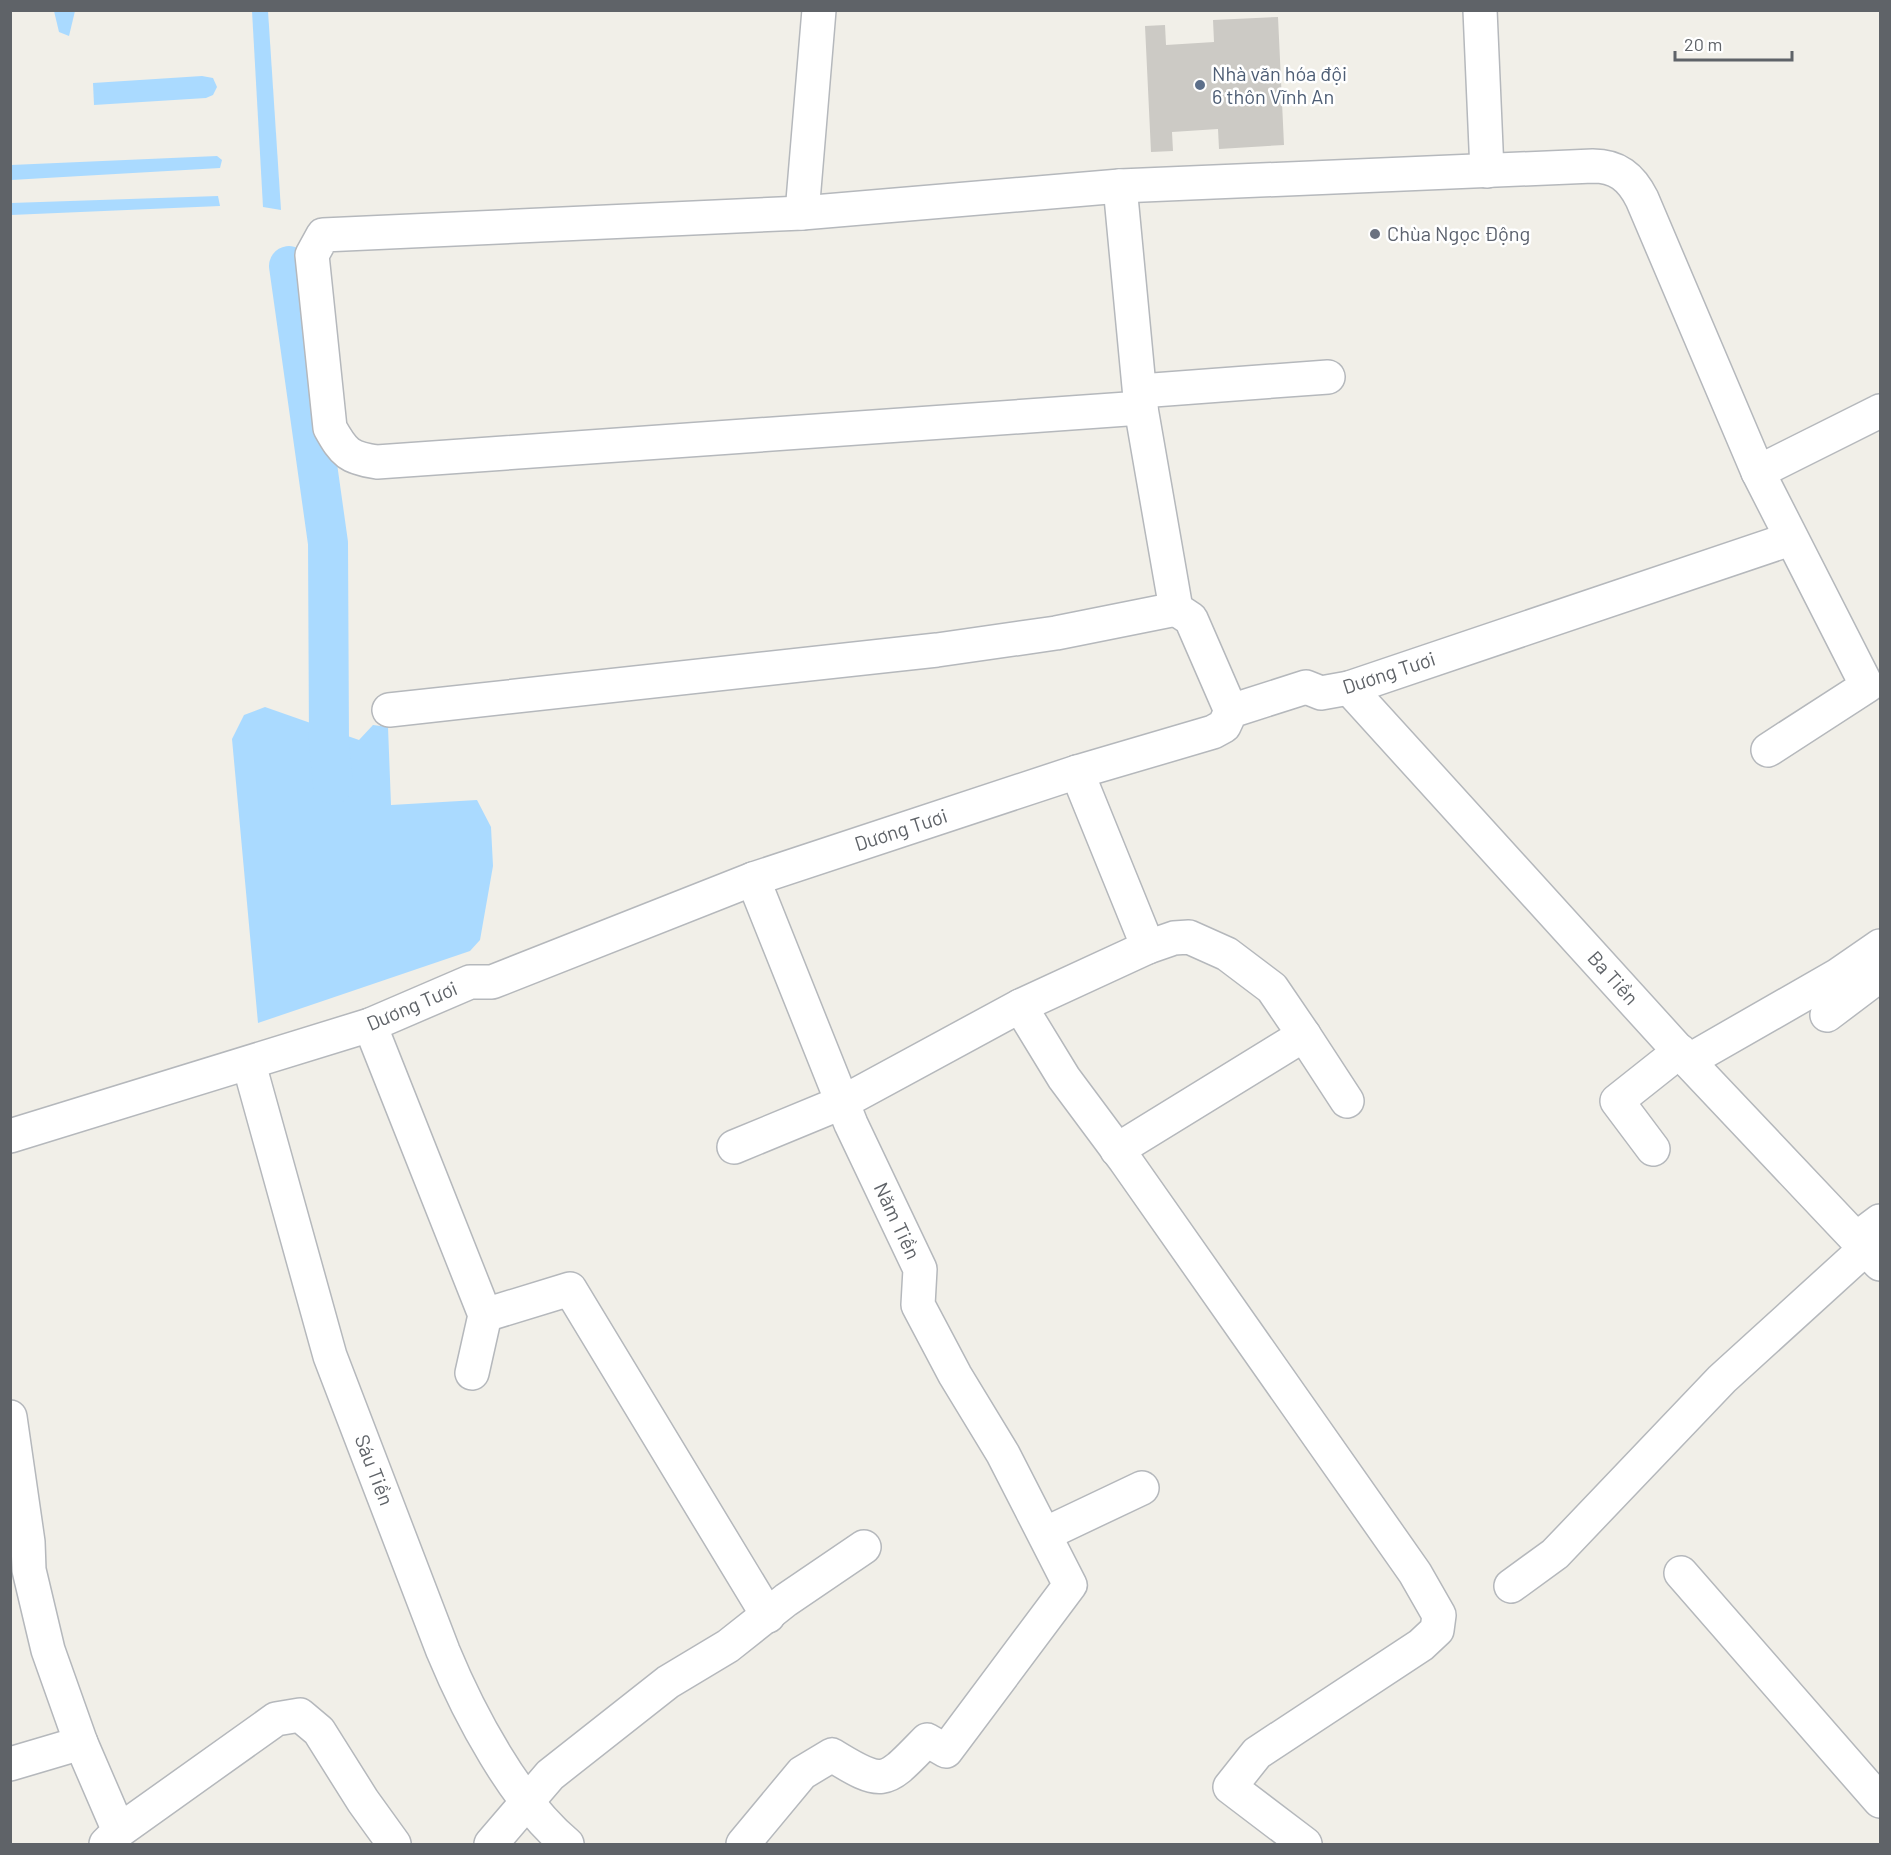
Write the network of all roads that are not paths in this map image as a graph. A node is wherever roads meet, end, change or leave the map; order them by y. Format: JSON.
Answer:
{"nodes":[{"id":1,"x":819,"y":10,"type":"edge"},
{"id":2,"x":1480,"y":10,"type":"edge"},
{"id":3,"x":1487,"y":171,"type":"junction"},
{"id":4,"x":1120,"y":186,"type":"junction"},
{"id":5,"x":802,"y":213,"type":"junction"},
{"id":6,"x":1328,"y":377,"type":"dead end"},
{"id":7,"x":1141,"y":400,"type":"junction"},
{"id":8,"x":1881,"y":411,"type":"edge"},
{"id":9,"x":1758,"y":472,"type":"junction"},
{"id":10,"x":1790,"y":539,"type":"junction"},
{"id":11,"x":1176,"y":609,"type":"junction"},
{"id":12,"x":1349,"y":688,"type":"junction"},
{"id":13,"x":1874,"y":688,"type":"edge"},
{"id":14,"x":389,"y":710,"type":"dead end"},
{"id":15,"x":1231,"y":711,"type":"junction"},
{"id":16,"x":1768,"y":750,"type":"dead end"},
{"id":17,"x":1077,"y":772,"type":"junction"},
{"id":18,"x":753,"y":879,"type":"junction"},
{"id":19,"x":1881,"y":946,"type":"edge"},
{"id":20,"x":1148,"y":947,"type":"junction"},
{"id":21,"x":1881,"y":975,"type":"edge"},
{"id":22,"x":1020,"y":1006,"type":"junction"},
{"id":23,"x":1827,"y":1015,"type":"dead end"},
{"id":24,"x":370,"y":1025,"type":"junction"},
{"id":25,"x":1304,"y":1035,"type":"junction"},
{"id":26,"x":1684,"y":1056,"type":"junction"},
{"id":27,"x":249,"y":1064,"type":"junction"},
{"id":28,"x":1347,"y":1101,"type":"dead end"},
{"id":29,"x":843,"y":1102,"type":"junction"},
{"id":30,"x":10,"y":1136,"type":"edge"},
{"id":31,"x":734,"y":1147,"type":"dead end"},
{"id":32,"x":1653,"y":1149,"type":"dead end"},
{"id":33,"x":1118,"y":1150,"type":"junction"},
{"id":34,"x":1871,"y":1243,"type":"edge"},
{"id":35,"x":485,"y":1315,"type":"junction"},
{"id":36,"x":472,"y":1373,"type":"dead end"},
{"id":37,"x":10,"y":1417,"type":"edge"},
{"id":38,"x":1142,"y":1488,"type":"dead end"},
{"id":39,"x":1045,"y":1534,"type":"junction"},
{"id":40,"x":864,"y":1547,"type":"dead end"},
{"id":41,"x":20,"y":1572,"type":"edge"},
{"id":42,"x":1681,"y":1573,"type":"dead end"},
{"id":43,"x":1511,"y":1586,"type":"dead end"},
{"id":44,"x":768,"y":1616,"type":"junction"},
{"id":45,"x":81,"y":1743,"type":"junction"},
{"id":46,"x":10,"y":1764,"type":"edge"},
{"id":47,"x":528,"y":1802,"type":"junction"},
{"id":48,"x":1881,"y":1802,"type":"edge"},
{"id":49,"x":113,"y":1838,"type":"edge"},
{"id":50,"x":394,"y":1845,"type":"edge"},
{"id":51,"x":491,"y":1845,"type":"edge"},
{"id":52,"x":567,"y":1845,"type":"edge"},
{"id":53,"x":743,"y":1845,"type":"edge"},
{"id":54,"x":1305,"y":1845,"type":"edge"}],
"edges":[{"from":1,"to":5,"type":"street"},
{"from":2,"to":3,"type":"street"},
{"from":3,"to":4,"type":"street"},
{"from":3,"to":9,"type":"street"},
{"from":4,"to":5,"type":"street"},
{"from":4,"to":7,"type":"street"},
{"from":5,"to":7,"type":"street"},
{"from":6,"to":7,"type":"street"},
{"from":7,"to":11,"type":"street"},
{"from":8,"to":9,"type":"street"},
{"from":9,"to":10,"type":"street"},
{"from":10,"to":12,"type":"street","name":"Dương Tươi"},
{"from":10,"to":13,"type":"street"},
{"from":11,"to":14,"type":"street"},
{"from":11,"to":15,"type":"street"},
{"from":12,"to":15,"type":"street","name":"Dương Tươi"},
{"from":12,"to":26,"type":"street","name":"Ba Tiền"},
{"from":13,"to":16,"type":"street"},
{"from":15,"to":17,"type":"street","name":"Dương Tươi"},
{"from":17,"to":18,"type":"street","name":"Dương Tươi"},
{"from":17,"to":20,"type":"street"},
{"from":18,"to":24,"type":"street","name":"Dương Tươi"},
{"from":18,"to":29,"type":"street","name":"Năm Tiền"},
{"from":19,"to":26,"type":"street"},
{"from":20,"to":22,"type":"street"},
{"from":20,"to":25,"type":"street"},
{"from":21,"to":23,"type":"street"},
{"from":22,"to":29,"type":"street"},
{"from":22,"to":33,"type":"street"},
{"from":24,"to":27,"type":"street","name":"Dương Tươi"},
{"from":24,"to":35,"type":"street"},
{"from":25,"to":28,"type":"street"},
{"from":25,"to":33,"type":"street"},
{"from":26,"to":32,"type":"street"},
{"from":26,"to":34,"type":"street","name":"Ba Tiền"},
{"from":27,"to":30,"type":"street","name":"Dương Tươi"},
{"from":27,"to":47,"type":"street","name":"Sáu Tiền"},
{"from":29,"to":31,"type":"street"},
{"from":29,"to":39,"type":"street","name":"Năm Tiền"},
{"from":33,"to":54,"type":"street"},
{"from":34,"to":43,"type":"street"},
{"from":35,"to":36,"type":"street"},
{"from":35,"to":44,"type":"street"},
{"from":37,"to":41,"type":"street"},
{"from":38,"to":39,"type":"street"},
{"from":39,"to":53,"type":"street","name":"Năm Tiền"},
{"from":40,"to":44,"type":"street"},
{"from":41,"to":45,"type":"street"},
{"from":42,"to":48,"type":"street"},
{"from":44,"to":47,"type":"street"},
{"from":45,"to":46,"type":"street"},
{"from":45,"to":49,"type":"street"},
{"from":47,"to":51,"type":"street"},
{"from":47,"to":52,"type":"street","name":"Sáu Tiền"},
{"from":49,"to":50,"type":"street"}]}
